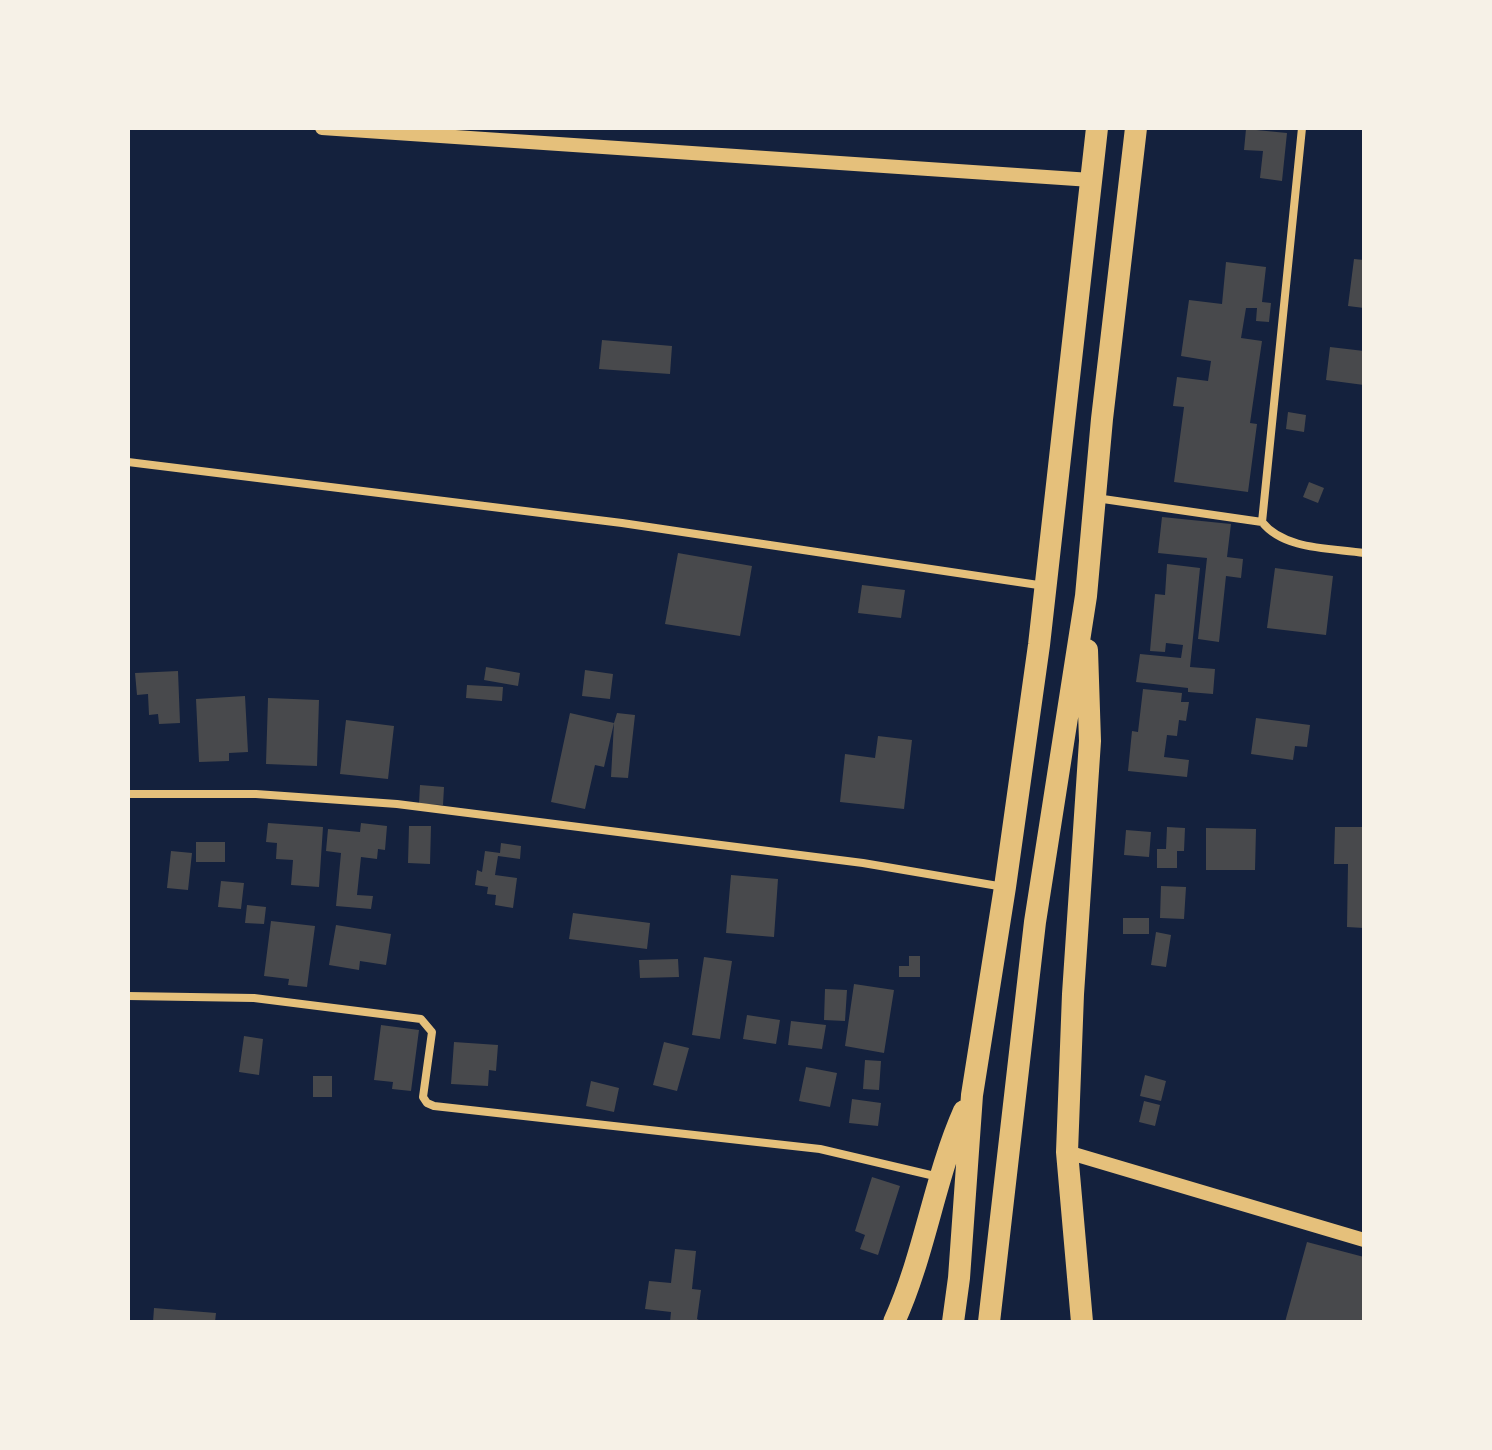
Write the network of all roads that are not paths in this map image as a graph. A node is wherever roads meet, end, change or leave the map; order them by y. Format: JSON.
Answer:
{"nodes":[{"id":1,"x":322,"y":128,"type":"edge"},
{"id":2,"x":1097,"y":128,"type":"edge"},
{"id":3,"x":1136,"y":128,"type":"edge"},
{"id":4,"x":1302,"y":128,"type":"edge"},
{"id":5,"x":1091,"y":180,"type":"junction"},
{"id":6,"x":128,"y":462,"type":"edge"},
{"id":7,"x":1095,"y":498,"type":"junction"},
{"id":8,"x":1262,"y":522,"type":"junction"},
{"id":9,"x":1364,"y":553,"type":"edge"},
{"id":10,"x":1046,"y":586,"type":"junction"},
{"id":11,"x":1086,"y":596,"type":"junction"},
{"id":12,"x":128,"y":794,"type":"edge"},
{"id":13,"x":1005,"y":887,"type":"junction"},
{"id":14,"x":128,"y":996,"type":"edge"},
{"id":15,"x":972,"y":1095,"type":"junction"},
{"id":16,"x":1067,"y":1152,"type":"junction"},
{"id":17,"x":940,"y":1177,"type":"junction"},
{"id":18,"x":1364,"y":1240,"type":"edge"},
{"id":19,"x":894,"y":1322,"type":"edge"},
{"id":20,"x":953,"y":1322,"type":"edge"},
{"id":21,"x":989,"y":1322,"type":"edge"},
{"id":22,"x":1082,"y":1322,"type":"edge"}],
"edges":[{"from":1,"to":5,"type":"street"},
{"from":2,"to":5,"type":"highway"},
{"from":3,"to":7,"type":"highway"},
{"from":4,"to":8,"type":"street"},
{"from":5,"to":10,"type":"highway"},
{"from":6,"to":10,"type":"street"},
{"from":7,"to":8,"type":"street"},
{"from":7,"to":11,"type":"highway"},
{"from":8,"to":9,"type":"street"},
{"from":10,"to":13,"type":"highway"},
{"from":11,"to":16,"type":"highway"},
{"from":11,"to":21,"type":"highway"},
{"from":12,"to":13,"type":"street"},
{"from":13,"to":15,"type":"highway"},
{"from":14,"to":17,"type":"street"},
{"from":15,"to":17,"type":"highway"},
{"from":15,"to":20,"type":"highway"},
{"from":16,"to":18,"type":"street"},
{"from":16,"to":22,"type":"highway"},
{"from":17,"to":19,"type":"highway"}]}
